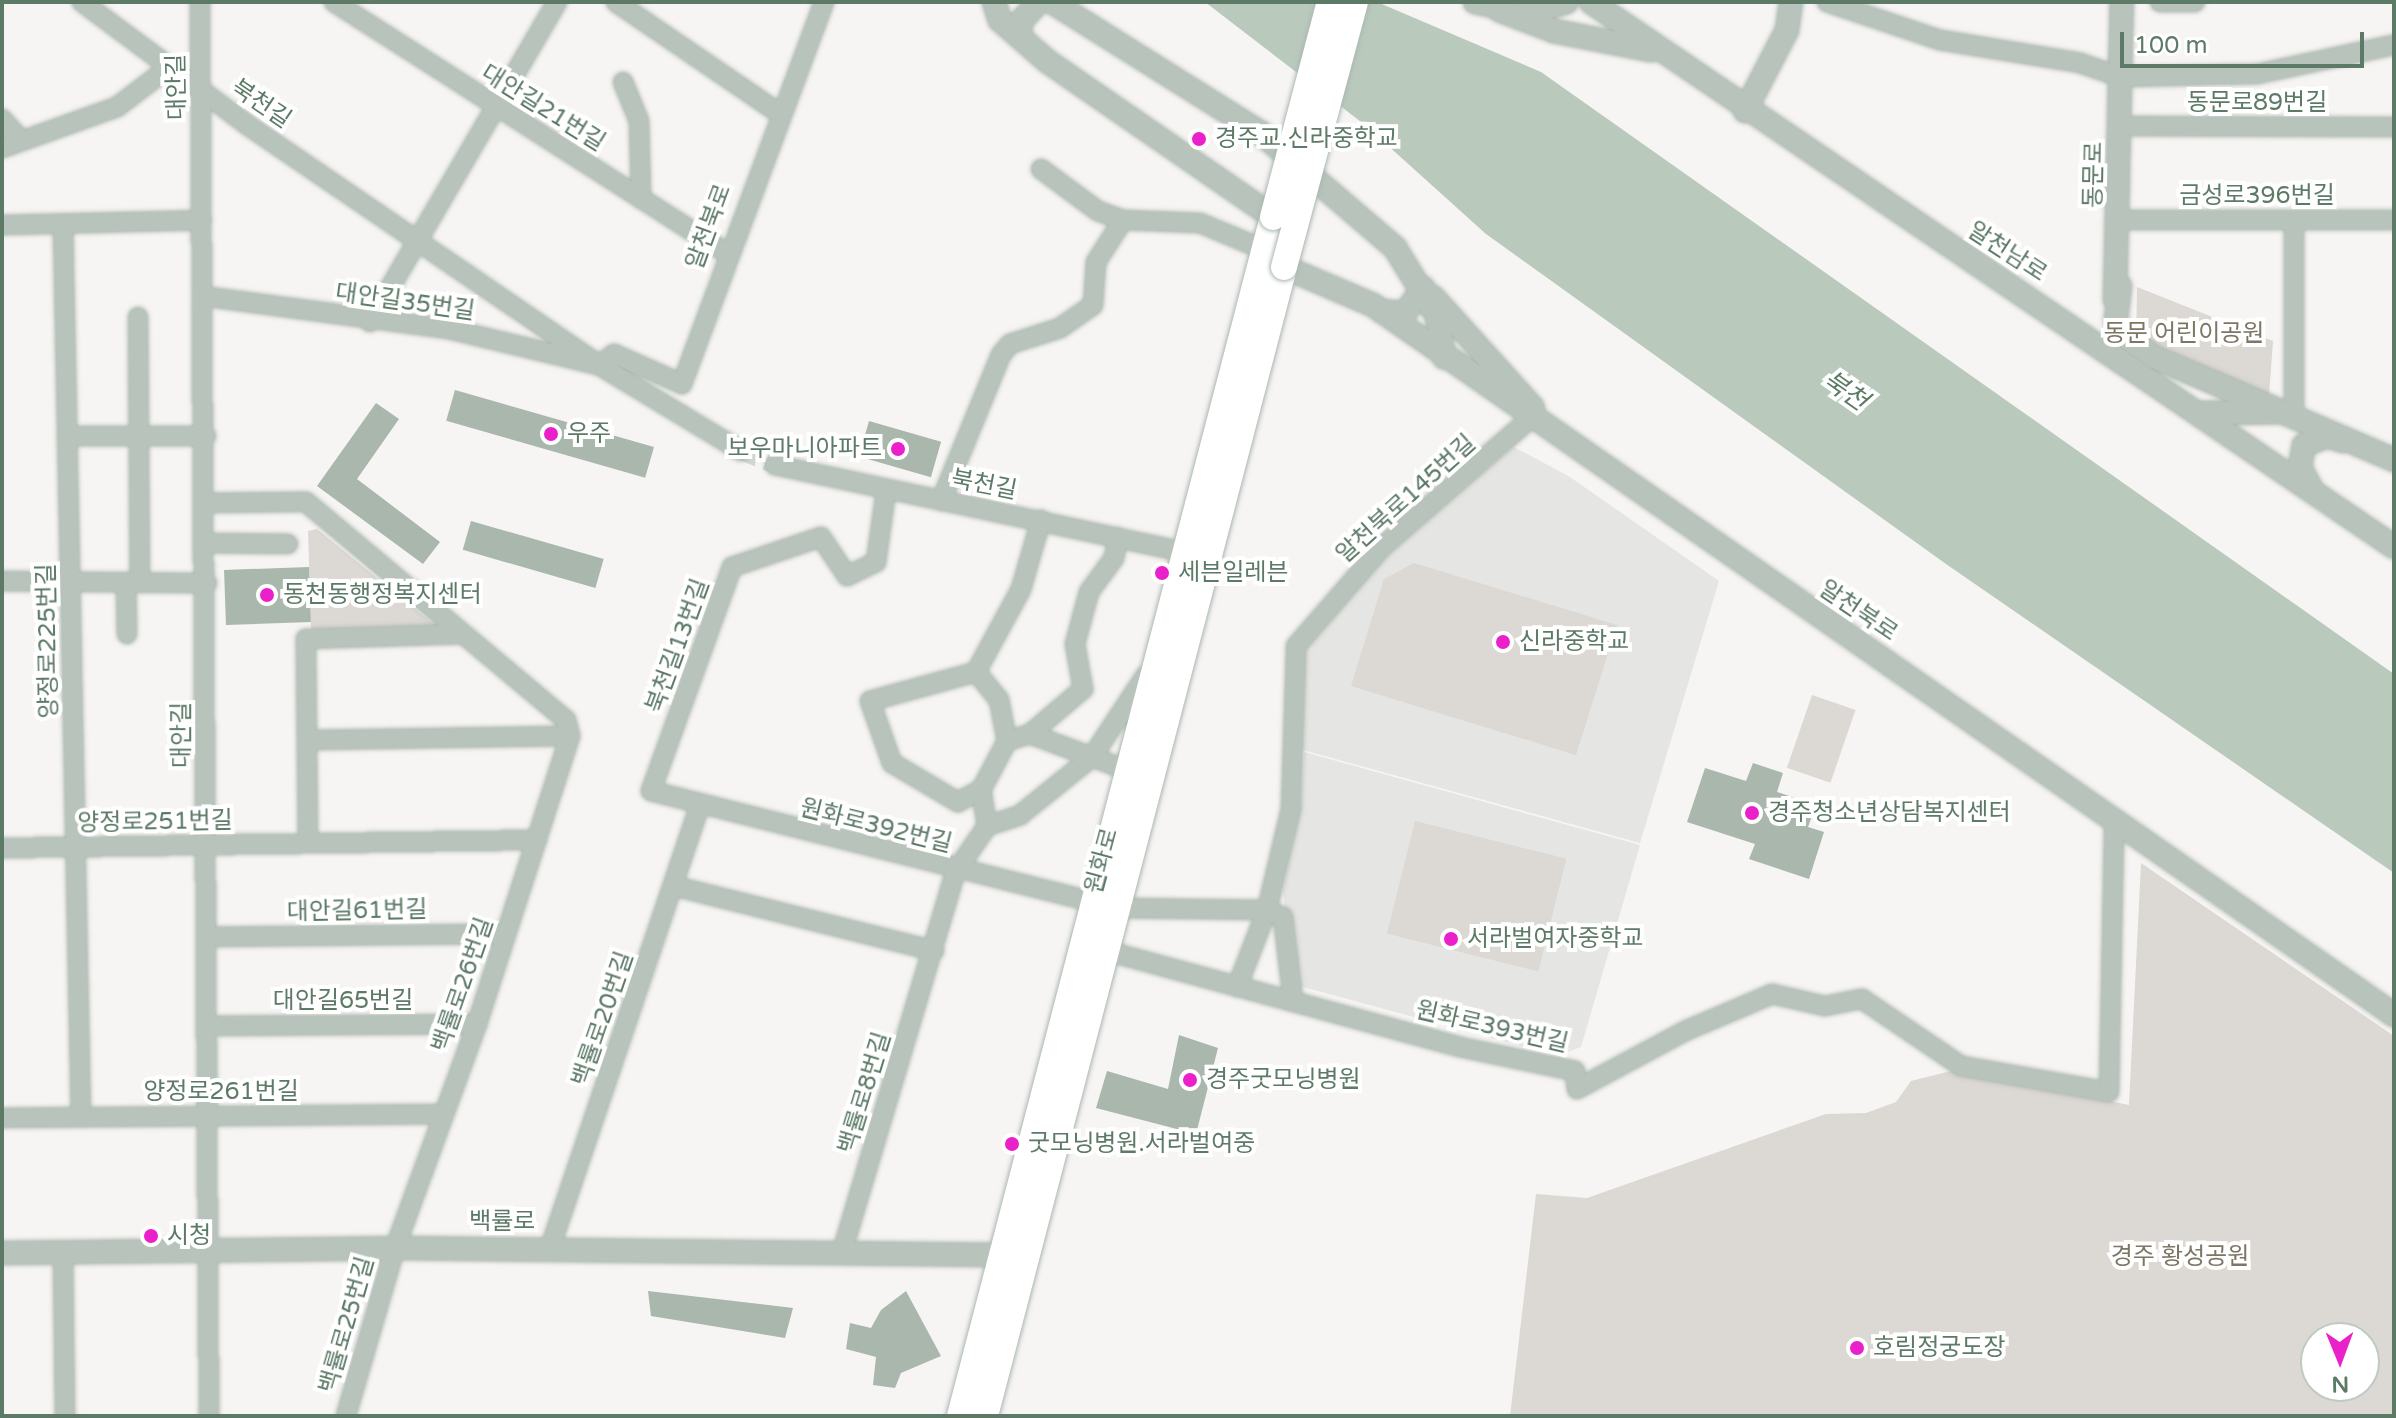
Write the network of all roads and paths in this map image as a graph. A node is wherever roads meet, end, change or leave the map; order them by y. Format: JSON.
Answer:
{"nodes":[{"id":1,"x":82,"y":2,"type":"edge"},
{"id":2,"x":200,"y":2,"type":"edge"},
{"id":3,"x":334,"y":2,"type":"edge"},
{"id":4,"x":557,"y":2,"type":"edge"},
{"id":5,"x":616,"y":2,"type":"edge"},
{"id":6,"x":824,"y":2,"type":"edge"},
{"id":7,"x":977,"y":2,"type":"edge"},
{"id":8,"x":1039,"y":2,"type":"edge"},
{"id":9,"x":1052,"y":2,"type":"edge"},
{"id":10,"x":1330,"y":2,"type":"edge"},
{"id":11,"x":1355,"y":2,"type":"edge"},
{"id":12,"x":1475,"y":2,"type":"edge"},
{"id":13,"x":1567,"y":2,"type":"edge"},
{"id":14,"x":1591,"y":2,"type":"edge"},
{"id":15,"x":1791,"y":2,"type":"edge"},
{"id":16,"x":1827,"y":2,"type":"edge"},
{"id":17,"x":2122,"y":2,"type":"edge"},
{"id":18,"x":2160,"y":2,"type":"edge"},
{"id":19,"x":2195,"y":2,"type":"edge"},
{"id":20,"x":1499,"y":10,"type":"junction"},
{"id":21,"x":997,"y":11,"type":"edge"},
{"id":22,"x":1020,"y":36,"type":"junction"},
{"id":23,"x":2394,"y":45,"type":"edge"},
{"id":24,"x":1664,"y":53,"type":"junction"},
{"id":25,"x":168,"y":68,"type":"junction"},
{"id":26,"x":2121,"y":77,"type":"junction"},
{"id":27,"x":623,"y":82,"type":"dead end"},
{"id":28,"x":202,"y":93,"type":"junction"},
{"id":29,"x":494,"y":107,"type":"junction"},
{"id":30,"x":1745,"y":111,"type":"junction"},
{"id":31,"x":780,"y":114,"type":"junction"},
{"id":32,"x":2,"y":119,"type":"edge"},
{"id":33,"x":2121,"y":126,"type":"junction"},
{"id":34,"x":2394,"y":127,"type":"edge"},
{"id":35,"x":21,"y":140,"type":"junction"},
{"id":36,"x":2,"y":148,"type":"edge"},
{"id":37,"x":1041,"y":169,"type":"dead end"},
{"id":38,"x":641,"y":199,"type":"junction"},
{"id":39,"x":1273,"y":217,"type":"junction"},
{"id":40,"x":202,"y":220,"type":"junction"},
{"id":41,"x":1123,"y":220,"type":"junction"},
{"id":42,"x":2119,"y":220,"type":"junction"},
{"id":43,"x":2294,"y":220,"type":"junction"},
{"id":44,"x":2394,"y":220,"type":"edge"},
{"id":45,"x":63,"y":224,"type":"junction"},
{"id":46,"x":2,"y":225,"type":"edge"},
{"id":47,"x":419,"y":237,"type":"junction"},
{"id":48,"x":726,"y":253,"type":"junction"},
{"id":49,"x":1274,"y":259,"type":"junction"},
{"id":50,"x":2120,"y":286,"type":"junction"},
{"id":51,"x":1423,"y":288,"type":"junction"},
{"id":52,"x":202,"y":296,"type":"junction"},
{"id":53,"x":1381,"y":311,"type":"junction"},
{"id":54,"x":138,"y":317,"type":"dead end"},
{"id":55,"x":370,"y":322,"type":"junction"},
{"id":56,"x":2093,"y":341,"type":"junction"},
{"id":57,"x":1444,"y":357,"type":"junction"},
{"id":58,"x":599,"y":365,"type":"junction"},
{"id":59,"x":2294,"y":412,"type":"junction"},
{"id":60,"x":2198,"y":413,"type":"junction"},
{"id":61,"x":1531,"y":418,"type":"junction"},
{"id":62,"x":67,"y":436,"type":"junction"},
{"id":63,"x":138,"y":436,"type":"junction"},
{"id":64,"x":206,"y":436,"type":"junction"},
{"id":65,"x":1571,"y":446,"type":"junction"},
{"id":66,"x":741,"y":451,"type":"tunnel mouth"},
{"id":67,"x":2386,"y":456,"type":"edge"},
{"id":68,"x":775,"y":465,"type":"tunnel mouth"},
{"id":69,"x":886,"y":491,"type":"junction"},
{"id":70,"x":2318,"y":495,"type":"junction"},
{"id":71,"x":941,"y":501,"type":"junction"},
{"id":72,"x":207,"y":503,"type":"junction"},
{"id":73,"x":1041,"y":520,"type":"junction"},
{"id":74,"x":1118,"y":537,"type":"junction"},
{"id":75,"x":207,"y":543,"type":"junction"},
{"id":76,"x":288,"y":544,"type":"dead end"},
{"id":77,"x":2394,"y":547,"type":"edge"},
{"id":78,"x":1196,"y":554,"type":"junction"},
{"id":79,"x":2,"y":581,"type":"edge"},
{"id":80,"x":70,"y":583,"type":"junction"},
{"id":81,"x":133,"y":583,"type":"junction"},
{"id":82,"x":207,"y":583,"type":"junction"},
{"id":83,"x":127,"y":634,"type":"dead end"},
{"id":84,"x":463,"y":634,"type":"junction"},
{"id":85,"x":1158,"y":654,"type":"junction"},
{"id":86,"x":976,"y":672,"type":"junction"},
{"id":87,"x":1030,"y":734,"type":"junction"},
{"id":88,"x":570,"y":736,"type":"junction"},
{"id":89,"x":308,"y":740,"type":"junction"},
{"id":90,"x":1007,"y":741,"type":"junction"},
{"id":91,"x":1092,"y":757,"type":"junction"},
{"id":92,"x":1127,"y":770,"type":"junction"},
{"id":93,"x":981,"y":790,"type":"junction"},
{"id":94,"x":651,"y":791,"type":"joint"},
{"id":95,"x":700,"y":805,"type":"junction"},
{"id":96,"x":2114,"y":820,"type":"junction"},
{"id":97,"x":987,"y":826,"type":"junction"},
{"id":98,"x":537,"y":840,"type":"junction"},
{"id":99,"x":308,"y":843,"type":"junction"},
{"id":100,"x":206,"y":845,"type":"junction"},
{"id":101,"x":77,"y":847,"type":"junction"},
{"id":102,"x":2,"y":848,"type":"edge"},
{"id":103,"x":956,"y":871,"type":"junction"},
{"id":104,"x":674,"y":886,"type":"junction"},
{"id":105,"x":1104,"y":905,"type":"junction"},
{"id":106,"x":1267,"y":910,"type":"junction"},
{"id":107,"x":505,"y":934,"type":"junction"},
{"id":108,"x":209,"y":937,"type":"junction"},
{"id":109,"x":934,"y":951,"type":"junction"},
{"id":110,"x":1107,"y":951,"type":"junction"},
{"id":111,"x":1237,"y":987,"type":"junction"},
{"id":112,"x":1293,"y":1000,"type":"junction"},
{"id":113,"x":2394,"y":1015,"type":"edge"},
{"id":114,"x":477,"y":1024,"type":"junction"},
{"id":115,"x":209,"y":1026,"type":"junction"},
{"id":116,"x":441,"y":1114,"type":"junction"},
{"id":117,"x":208,"y":1116,"type":"junction"},
{"id":118,"x":81,"y":1117,"type":"junction"},
{"id":119,"x":2,"y":1118,"type":"edge"},
{"id":120,"x":395,"y":1248,"type":"junction"},
{"id":121,"x":550,"y":1248,"type":"junction"},
{"id":122,"x":843,"y":1249,"type":"junction"},
{"id":123,"x":208,"y":1250,"type":"junction"},
{"id":124,"x":63,"y":1252,"type":"junction"},
{"id":125,"x":2,"y":1253,"type":"edge"},
{"id":126,"x":1015,"y":1255,"type":"junction"},
{"id":127,"x":65,"y":1416,"type":"edge"},
{"id":128,"x":209,"y":1416,"type":"edge"},
{"id":129,"x":346,"y":1416,"type":"edge"},
{"id":130,"x":960,"y":1416,"type":"edge"},
{"id":131,"x":985,"y":1416,"type":"edge"}],
"edges":[{"from":1,"to":25,"type":"street","name":"북천길"},
{"from":2,"to":28,"type":"street","name":"대안길"},
{"from":3,"to":29,"type":"street","name":"대안길21번길"},
{"from":4,"to":29,"type":"street"},
{"from":5,"to":31,"type":"street"},
{"from":6,"to":31,"type":"street","name":"알천북로"},
{"from":7,"to":21,"type":"street"},
{"from":8,"to":22,"type":"street"},
{"from":9,"to":51,"type":"street"},
{"from":10,"to":39,"type":"main road","bridge":true},
{"from":11,"to":49,"type":"main road","bridge":true},
{"from":12,"to":20,"type":"street"},
{"from":13,"to":20,"type":"street"},
{"from":14,"to":24,"type":"street","name":"알천남로"},
{"from":15,"to":30,"type":"street"},
{"from":16,"to":26,"type":"street"},
{"from":17,"to":26,"type":"street","name":"동문로"},
{"from":18,"to":19,"type":"street"},
{"from":20,"to":24,"type":"street"},
{"from":21,"to":22,"type":"street"},
{"from":22,"to":39,"type":"street"},
{"from":23,"to":26,"type":"street"},
{"from":24,"to":30,"type":"street","name":"알천남로"},
{"from":25,"to":28,"type":"street","name":"북천길"},
{"from":25,"to":35,"type":"street"},
{"from":26,"to":33,"type":"street","name":"동문로"},
{"from":27,"to":38,"type":"street"},
{"from":28,"to":40,"type":"street","name":"대안길"},
{"from":28,"to":47,"type":"street","name":"북천길"},
{"from":29,"to":38,"type":"street","name":"대안길21번길"},
{"from":29,"to":47,"type":"street"},
{"from":30,"to":56,"type":"street","name":"알천남로"},
{"from":31,"to":48,"type":"street","name":"알천북로"},
{"from":32,"to":35,"type":"street"},
{"from":33,"to":34,"type":"street","name":"동문로89번길"},
{"from":33,"to":42,"type":"street","name":"동문로"},
{"from":35,"to":36,"type":"street"},
{"from":37,"to":41,"type":"street"},
{"from":38,"to":48,"type":"street","name":"대안길21번길"},
{"from":39,"to":49,"type":"main road"},
{"from":40,"to":45,"type":"street"},
{"from":40,"to":52,"type":"street","name":"대안길"},
{"from":41,"to":49,"type":"street"},
{"from":41,"to":71,"type":"street"},
{"from":42,"to":43,"type":"street","name":"금성로396번길"},
{"from":42,"to":50,"type":"street","name":"동문로"},
{"from":43,"to":44,"type":"street","name":"금성로396번길"},
{"from":43,"to":59,"type":"street"},
{"from":45,"to":46,"type":"street"},
{"from":45,"to":62,"type":"street","name":"양정로225번길"},
{"from":47,"to":55,"type":"street"},
{"from":47,"to":58,"type":"street","name":"북천길"},
{"from":48,"to":58,"type":"street","name":"알천북로"},
{"from":49,"to":53,"type":"street","name":"알천북로"},
{"from":49,"to":78,"type":"main road","name":"원화로"},
{"from":50,"to":56,"type":"street","name":"동문로"},
{"from":50,"to":59,"type":"street"},
{"from":51,"to":53,"type":"street"},
{"from":51,"to":57,"type":"street"},
{"from":51,"to":65,"type":"street"},
{"from":52,"to":55,"type":"street","name":"대안길35번길"},
{"from":52,"to":64,"type":"street","name":"대안길"},
{"from":53,"to":57,"type":"street","name":"알천북로"},
{"from":54,"to":63,"type":"street"},
{"from":55,"to":58,"type":"street","name":"대안길35번길"},
{"from":56,"to":60,"type":"street","name":"알천남로"},
{"from":57,"to":61,"type":"street","name":"알천북로"},
{"from":58,"to":66,"type":"street","name":"북천길"},
{"from":59,"to":60,"type":"street"},
{"from":59,"to":67,"type":"street"},
{"from":60,"to":70,"type":"street","name":"알천남로"},
{"from":61,"to":65,"type":"street","name":"알천북로"},
{"from":61,"to":106,"type":"street","name":"알천북로145번길"},
{"from":62,"to":63,"type":"street"},
{"from":62,"to":80,"type":"street","name":"양정로225번길"},
{"from":63,"to":64,"type":"street"},
{"from":63,"to":81,"type":"street"},
{"from":64,"to":72,"type":"street","name":"대안길"},
{"from":65,"to":96,"type":"street","name":"알천북로"},
{"from":67,"to":70,"type":"street"},
{"from":68,"to":69,"type":"street","name":"북천길"},
{"from":69,"to":71,"type":"street","name":"북천길"},
{"from":69,"to":94,"type":"street","name":"북천길13번길"},
{"from":70,"to":77,"type":"street","name":"알천남로"},
{"from":71,"to":73,"type":"street","name":"북천길"},
{"from":72,"to":75,"type":"street","name":"대안길"},
{"from":72,"to":84,"type":"street"},
{"from":73,"to":74,"type":"street","name":"북천길"},
{"from":73,"to":86,"type":"street"},
{"from":74,"to":78,"type":"street","name":"북천길"},
{"from":74,"to":87,"type":"street"},
{"from":75,"to":76,"type":"street"},
{"from":75,"to":82,"type":"street","name":"대안길"},
{"from":78,"to":85,"type":"main road","name":"원화로"},
{"from":78,"to":105,"type":"main road","name":"원화로"},
{"from":79,"to":80,"type":"street"},
{"from":80,"to":81,"type":"street"},
{"from":80,"to":101,"type":"street","name":"양정로225번길"},
{"from":81,"to":82,"type":"street"},
{"from":81,"to":83,"type":"street"},
{"from":82,"to":100,"type":"street","name":"대안길"},
{"from":84,"to":88,"type":"street"},
{"from":84,"to":89,"type":"street"},
{"from":85,"to":91,"type":"street"},
{"from":85,"to":92,"type":"main road","name":"원화로"},
{"from":86,"to":90,"type":"street"},
{"from":86,"to":93,"type":"street"},
{"from":87,"to":90,"type":"street"},
{"from":87,"to":91,"type":"street"},
{"from":88,"to":89,"type":"street"},
{"from":88,"to":98,"type":"street","name":"백률로26번길"},
{"from":89,"to":99,"type":"street"},
{"from":90,"to":93,"type":"street"},
{"from":91,"to":92,"type":"street"},
{"from":91,"to":97,"type":"street"},
{"from":92,"to":105,"type":"main road","name":"원화로"},
{"from":93,"to":97,"type":"street"},
{"from":94,"to":95,"type":"street","name":"원화로392번길"},
{"from":95,"to":103,"type":"street","name":"원화로392번길"},
{"from":95,"to":104,"type":"street","name":"백률로20번길"},
{"from":96,"to":112,"type":"street","name":"원화로393번길"},
{"from":96,"to":113,"type":"street","name":"알천북로"},
{"from":97,"to":103,"type":"street","name":"백률로8번길"},
{"from":98,"to":99,"type":"street","name":"양정로251번길"},
{"from":98,"to":107,"type":"street","name":"백률로26번길"},
{"from":99,"to":100,"type":"street","name":"양정로251번길"},
{"from":100,"to":101,"type":"street","name":"양정로251번길"},
{"from":100,"to":108,"type":"street","name":"대안길"},
{"from":101,"to":102,"type":"street","name":"양정로251번길"},
{"from":101,"to":118,"type":"street","name":"양정로225번길"},
{"from":103,"to":105,"type":"street","name":"원화로392번길"},
{"from":103,"to":109,"type":"street","name":"백률로8번길"},
{"from":104,"to":109,"type":"street"},
{"from":104,"to":121,"type":"street","name":"백률로20번길"},
{"from":105,"to":106,"type":"street","name":"원화로"},
{"from":105,"to":110,"type":"main road","name":"원화로"},
{"from":105,"to":126,"type":"main road","name":"원화로"},
{"from":106,"to":111,"type":"street","name":"알천북로145번길"},
{"from":106,"to":112,"type":"street"},
{"from":107,"to":108,"type":"street","name":"대안길61번길"},
{"from":107,"to":114,"type":"street","name":"백률로26번길"},
{"from":108,"to":115,"type":"street","name":"대안길"},
{"from":109,"to":122,"type":"street","name":"백률로8번길"},
{"from":110,"to":111,"type":"street","name":"원화로393번길"},
{"from":110,"to":126,"type":"main road","name":"원화로"},
{"from":111,"to":112,"type":"street","name":"원화로393번길"},
{"from":114,"to":115,"type":"street","name":"대안길65번길"},
{"from":114,"to":116,"type":"street","name":"백률로26번길"},
{"from":115,"to":117,"type":"street","name":"대안길"},
{"from":116,"to":117,"type":"street","name":"양정로261번길"},
{"from":116,"to":120,"type":"street","name":"백률로26번길"},
{"from":117,"to":118,"type":"street","name":"양정로261번길"},
{"from":117,"to":123,"type":"street","name":"대안길"},
{"from":118,"to":119,"type":"street","name":"양정로261번길"},
{"from":120,"to":121,"type":"street","name":"백률로"},
{"from":120,"to":123,"type":"street","name":"백률로"},
{"from":120,"to":129,"type":"street","name":"백률로25번길"},
{"from":121,"to":122,"type":"street","name":"백률로"},
{"from":122,"to":126,"type":"street","name":"백률로"},
{"from":123,"to":124,"type":"street","name":"백률로"},
{"from":123,"to":128,"type":"street","name":"대안길"},
{"from":124,"to":125,"type":"street","name":"백률로"},
{"from":124,"to":127,"type":"street"},
{"from":126,"to":130,"type":"main road","name":"원화로"},
{"from":126,"to":131,"type":"main road","name":"원화로"}]}
